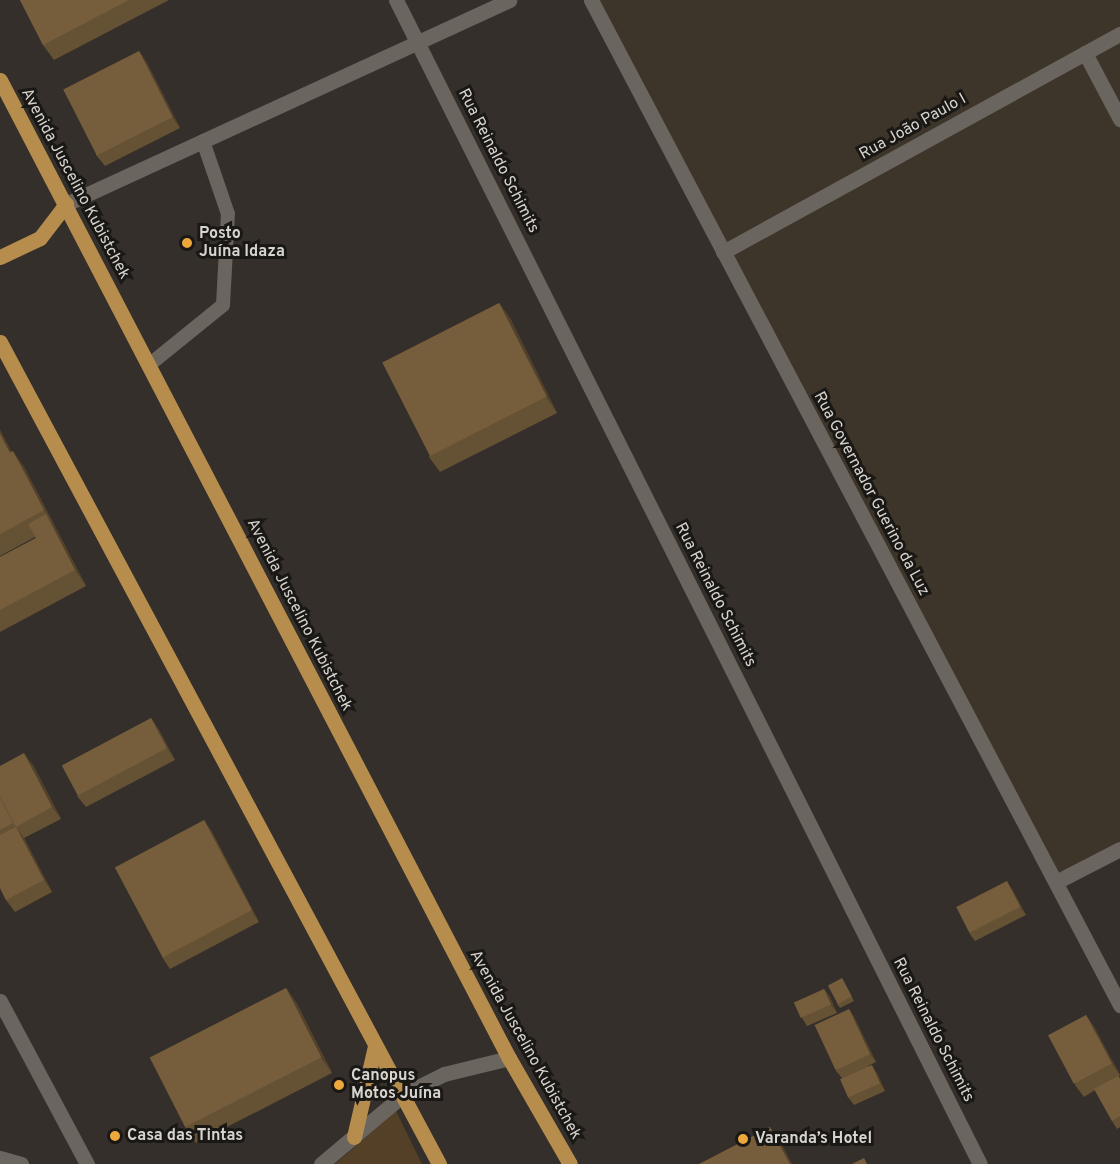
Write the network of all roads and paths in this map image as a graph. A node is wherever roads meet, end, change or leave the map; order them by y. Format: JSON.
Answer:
{"nodes":[{"id":1,"x":396,"y":0,"type":"edge"},
{"id":2,"x":509,"y":0,"type":"edge"},
{"id":3,"x":591,"y":0,"type":"edge"},
{"id":4,"x":1120,"y":34,"type":"edge"},
{"id":5,"x":418,"y":42,"type":"junction"},
{"id":6,"x":1085,"y":53,"type":"junction"},
{"id":7,"x":0,"y":80,"type":"edge"},
{"id":8,"x":1120,"y":119,"type":"edge"},
{"id":9,"x":203,"y":141,"type":"junction"},
{"id":10,"x":66,"y":204,"type":"junction"},
{"id":11,"x":723,"y":252,"type":"junction"},
{"id":12,"x":0,"y":257,"type":"edge"},
{"id":13,"x":0,"y":342,"type":"edge"},
{"id":14,"x":149,"y":365,"type":"junction"},
{"id":15,"x":1120,"y":849,"type":"edge"},
{"id":16,"x":1056,"y":882,"type":"junction"},
{"id":17,"x":0,"y":1001,"type":"edge"},
{"id":18,"x":1120,"y":1005,"type":"edge"},
{"id":19,"x":375,"y":1046,"type":"junction"},
{"id":20,"x":509,"y":1058,"type":"junction"},
{"id":21,"x":404,"y":1094,"type":"junction"},
{"id":22,"x":354,"y":1137,"type":"junction"},
{"id":23,"x":0,"y":1158,"type":"edge"},
{"id":24,"x":21,"y":1164,"type":"edge"},
{"id":25,"x":87,"y":1164,"type":"edge"},
{"id":26,"x":321,"y":1164,"type":"edge"},
{"id":27,"x":439,"y":1164,"type":"edge"},
{"id":28,"x":570,"y":1164,"type":"edge"},
{"id":29,"x":980,"y":1164,"type":"edge"}],
"edges":[{"from":1,"to":5,"type":"street","name":"Rua Reinaldo Schimits"},
{"from":2,"to":5,"type":"street"},
{"from":3,"to":11,"type":"street","name":"Rua Governador Guerino da Luz"},
{"from":4,"to":6,"type":"street","name":"Rua João Paulo I"},
{"from":5,"to":9,"type":"street"},
{"from":5,"to":29,"type":"street","name":"Rua Reinaldo Schimits"},
{"from":6,"to":8,"type":"street"},
{"from":6,"to":11,"type":"street","name":"Rua João Paulo I"},
{"from":7,"to":10,"type":"main road","name":"Avenida Juscelino Kubistchek"},
{"from":9,"to":10,"type":"street"},
{"from":9,"to":14,"type":"lane"},
{"from":10,"to":12,"type":"main road"},
{"from":10,"to":14,"type":"main road","name":"Avenida Juscelino Kubistchek"},
{"from":11,"to":16,"type":"street","name":"Rua Governador Guerino da Luz"},
{"from":13,"to":19,"type":"main road"},
{"from":14,"to":20,"type":"main road","name":"Avenida Juscelino Kubistchek"},
{"from":15,"to":16,"type":"street"},
{"from":16,"to":18,"type":"street","name":"Rua Governador Guerino da Luz"},
{"from":17,"to":25,"type":"street"},
{"from":19,"to":21,"type":"main road"},
{"from":19,"to":22,"type":"main road"},
{"from":20,"to":21,"type":"street"},
{"from":20,"to":28,"type":"main road","name":"Avenida Juscelino Kubistchek"},
{"from":21,"to":22,"type":"street"},
{"from":21,"to":27,"type":"main road"},
{"from":22,"to":26,"type":"street"},
{"from":23,"to":24,"type":"street"}]}
